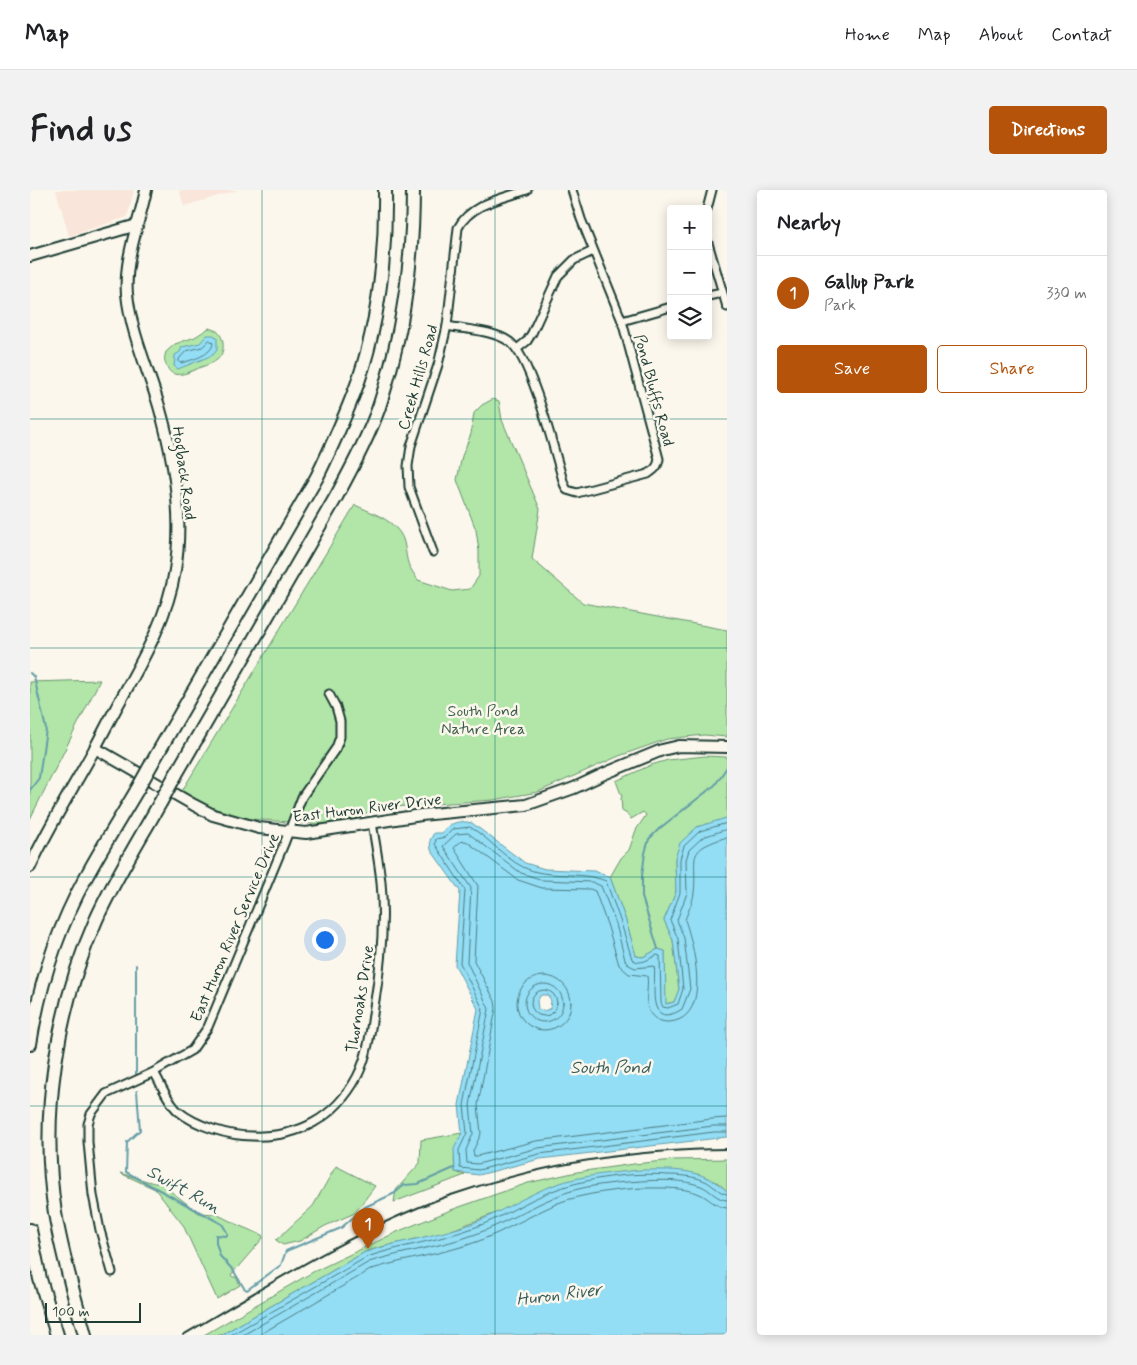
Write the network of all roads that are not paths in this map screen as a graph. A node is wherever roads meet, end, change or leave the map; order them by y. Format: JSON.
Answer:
{"nodes":[{"id":1,"x":146,"y":190,"type":"edge"},
{"id":2,"x":385,"y":190,"type":"edge"},
{"id":3,"x":413,"y":190,"type":"edge"},
{"id":4,"x":527,"y":190,"type":"edge"},
{"id":5,"x":572,"y":190,"type":"edge"},
{"id":6,"x":712,"y":190,"type":"edge"},
{"id":7,"x":708,"y":205,"type":"edge"},
{"id":8,"x":137,"y":225,"type":"junction"},
{"id":9,"x":710,"y":250,"type":"edge"},
{"id":10,"x":593,"y":251,"type":"junction"},
{"id":11,"x":30,"y":256,"type":"edge"},
{"id":12,"x":722,"y":292,"type":"junction"},
{"id":13,"x":712,"y":295,"type":"edge"},
{"id":14,"x":727,"y":307,"type":"edge"},
{"id":15,"x":667,"y":308,"type":"edge"},
{"id":16,"x":622,"y":321,"type":"junction"},
{"id":17,"x":447,"y":326,"type":"junction"},
{"id":18,"x":517,"y":349,"type":"junction"},
{"id":19,"x":433,"y":552,"type":"dead end"},
{"id":20,"x":329,"y":694,"type":"dead end"},
{"id":21,"x":726,"y":747,"type":"edge"},
{"id":22,"x":95,"y":748,"type":"junction"},
{"id":23,"x":372,"y":822,"type":"junction"},
{"id":24,"x":289,"y":832,"type":"junction"},
{"id":25,"x":30,"y":867,"type":"edge"},
{"id":26,"x":30,"y":1044,"type":"edge"},
{"id":27,"x":154,"y":1072,"type":"junction"},
{"id":28,"x":30,"y":1230,"type":"edge"},
{"id":29,"x":112,"y":1272,"type":"dead end"},
{"id":30,"x":57,"y":1335,"type":"edge"},
{"id":31,"x":85,"y":1335,"type":"edge"}],
"edges":[{"from":1,"to":8,"type":"main road","name":"Hogback Road"},
{"from":2,"to":26,"type":"highway","bridge":true},
{"from":3,"to":31,"type":"highway","bridge":true},
{"from":4,"to":17,"type":"street","name":"Creek Hills Road"},
{"from":5,"to":10,"type":"street","name":"Pond Bluffs Road"},
{"from":6,"to":7,"type":"street"},
{"from":8,"to":11,"type":"main road"},
{"from":8,"to":22,"type":"main road","name":"Hogback Road"},
{"from":9,"to":12,"type":"street"},
{"from":10,"to":16,"type":"street","name":"Pond Bluffs Road"},
{"from":10,"to":18,"type":"street"},
{"from":12,"to":13,"type":"street"},
{"from":12,"to":14,"type":"street"},
{"from":15,"to":16,"type":"street"},
{"from":16,"to":18,"type":"street","name":"Pond Bluffs Road"},
{"from":17,"to":18,"type":"street","name":"Pond Bluffs Road"},
{"from":17,"to":19,"type":"street","name":"Creek Hills Road"},
{"from":20,"to":24,"type":"street","name":"East Huron River Service Drive"},
{"from":21,"to":23,"type":"main road","name":"East Huron River Drive"},
{"from":22,"to":24,"type":"main road","name":"East Huron River Drive"},
{"from":22,"to":25,"type":"main road"},
{"from":23,"to":24,"type":"main road","name":"East Huron River Drive"},
{"from":23,"to":27,"type":"street","name":"Thornoaks Drive"},
{"from":24,"to":27,"type":"street","name":"East Huron River Service Drive"},
{"from":27,"to":29,"type":"street","name":"East Huron River Service Drive"},
{"from":28,"to":30,"type":"highway"}]}
